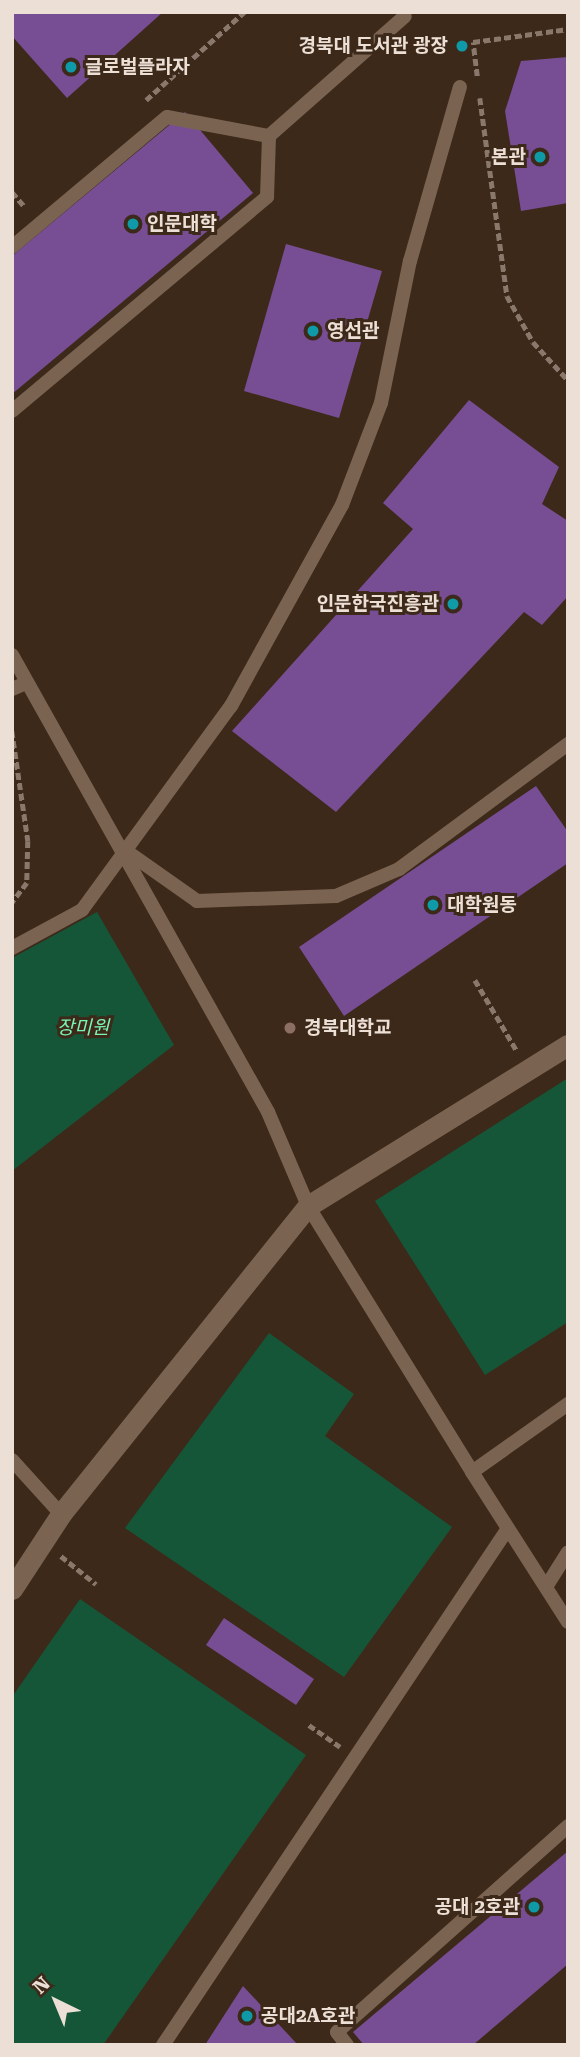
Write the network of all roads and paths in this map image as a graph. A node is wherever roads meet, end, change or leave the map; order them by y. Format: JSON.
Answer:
{"nodes":[{"id":1,"x":244,"y":12,"type":"edge"},
{"id":2,"x":405,"y":16,"type":"dead end"},
{"id":3,"x":568,"y":29,"type":"edge"},
{"id":4,"x":478,"y":81,"type":"dead end"},
{"id":5,"x":460,"y":87,"type":"dead end"},
{"id":6,"x":480,"y":94,"type":"dead end"},
{"id":7,"x":146,"y":100,"type":"dead end"},
{"id":8,"x":269,"y":136,"type":"junction"},
{"id":9,"x":12,"y":192,"type":"edge"},
{"id":10,"x":24,"y":206,"type":"dead end"},
{"id":11,"x":12,"y":247,"type":"edge"},
{"id":12,"x":568,"y":380,"type":"edge"},
{"id":13,"x":12,"y":411,"type":"edge"},
{"id":14,"x":12,"y":654,"type":"edge"},
{"id":15,"x":19,"y":686,"type":"edge"},
{"id":16,"x":12,"y":731,"type":"edge"},
{"id":17,"x":568,"y":744,"type":"edge"},
{"id":18,"x":125,"y":850,"type":"junction"},
{"id":19,"x":12,"y":903,"type":"edge"},
{"id":20,"x":12,"y":948,"type":"edge"},
{"id":21,"x":475,"y":979,"type":"dead end"},
{"id":22,"x":568,"y":1045,"type":"edge"},
{"id":23,"x":528,"y":1070,"type":"junction"},
{"id":24,"x":308,"y":1206,"type":"junction"},
{"id":25,"x":568,"y":1404,"type":"edge"},
{"id":26,"x":12,"y":1460,"type":"edge"},
{"id":27,"x":472,"y":1472,"type":"junction"},
{"id":28,"x":61,"y":1514,"type":"junction"},
{"id":29,"x":507,"y":1530,"type":"junction"},
{"id":30,"x":44,"y":1543,"type":"junction"},
{"id":31,"x":568,"y":1552,"type":"edge"},
{"id":32,"x":96,"y":1584,"type":"dead end"},
{"id":33,"x":546,"y":1587,"type":"junction"},
{"id":34,"x":12,"y":1589,"type":"edge"},
{"id":35,"x":568,"y":1622,"type":"edge"},
{"id":36,"x":309,"y":1726,"type":"dead end"},
{"id":37,"x":354,"y":1756,"type":"junction"},
{"id":38,"x":568,"y":1826,"type":"edge"},
{"id":39,"x":163,"y":2045,"type":"edge"},
{"id":40,"x":347,"y":2045,"type":"edge"}],
"edges":[{"from":1,"to":7,"type":"path"},
{"from":2,"to":8,"type":"lane"},
{"from":3,"to":4,"type":"path"},
{"from":5,"to":18,"type":"lane"},
{"from":6,"to":12,"type":"path"},
{"from":8,"to":11,"type":"lane"},
{"from":8,"to":13,"type":"lane"},
{"from":9,"to":10,"type":"path"},
{"from":14,"to":15,"type":"lane"},
{"from":15,"to":18,"type":"lane"},
{"from":16,"to":19,"type":"path"},
{"from":17,"to":18,"type":"lane"},
{"from":18,"to":20,"type":"lane"},
{"from":18,"to":24,"type":"lane"},
{"from":21,"to":23,"type":"path"},
{"from":22,"to":23,"type":"street"},
{"from":23,"to":24,"type":"street"},
{"from":24,"to":27,"type":"lane"},
{"from":24,"to":28,"type":"street"},
{"from":25,"to":27,"type":"lane"},
{"from":26,"to":28,"type":"lane"},
{"from":27,"to":29,"type":"lane"},
{"from":28,"to":30,"type":"street"},
{"from":29,"to":33,"type":"lane"},
{"from":29,"to":37,"type":"lane"},
{"from":30,"to":32,"type":"path"},
{"from":30,"to":34,"type":"street"},
{"from":31,"to":33,"type":"lane"},
{"from":33,"to":35,"type":"lane"},
{"from":36,"to":37,"type":"path"},
{"from":37,"to":39,"type":"lane"},
{"from":38,"to":40,"type":"lane"}]}
